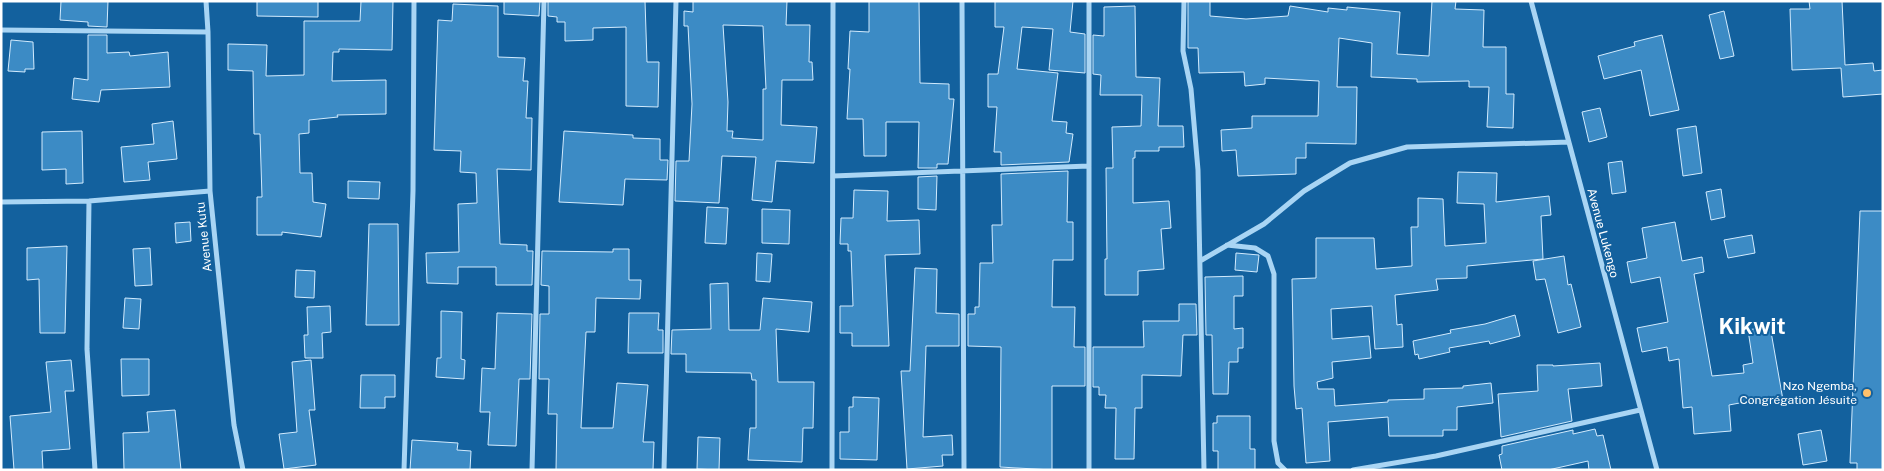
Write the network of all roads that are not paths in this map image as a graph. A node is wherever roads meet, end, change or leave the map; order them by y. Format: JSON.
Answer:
{"nodes":[{"id":1,"x":206,"y":1,"type":"edge"},
{"id":2,"x":414,"y":1,"type":"edge"},
{"id":3,"x":544,"y":1,"type":"edge"},
{"id":4,"x":676,"y":1,"type":"edge"},
{"id":5,"x":833,"y":1,"type":"edge"},
{"id":6,"x":962,"y":1,"type":"edge"},
{"id":7,"x":1089,"y":1,"type":"edge"},
{"id":8,"x":1184,"y":1,"type":"edge"},
{"id":9,"x":1531,"y":1,"type":"edge"},
{"id":10,"x":1,"y":30,"type":"edge"},
{"id":11,"x":208,"y":32,"type":"junction"},
{"id":12,"x":1569,"y":142,"type":"junction"},
{"id":13,"x":1089,"y":166,"type":"junction"},
{"id":14,"x":963,"y":171,"type":"junction"},
{"id":15,"x":833,"y":176,"type":"junction"},
{"id":16,"x":210,"y":191,"type":"junction"},
{"id":17,"x":89,"y":200,"type":"junction"},
{"id":18,"x":1,"y":202,"type":"edge"},
{"id":19,"x":1227,"y":245,"type":"junction"},
{"id":20,"x":1200,"y":261,"type":"junction"},
{"id":21,"x":1640,"y":410,"type":"junction"},
{"id":22,"x":94,"y":470,"type":"edge"},
{"id":23,"x":243,"y":470,"type":"edge"},
{"id":24,"x":404,"y":470,"type":"edge"},
{"id":25,"x":532,"y":470,"type":"edge"},
{"id":26,"x":664,"y":470,"type":"edge"},
{"id":27,"x":832,"y":470,"type":"edge"},
{"id":28,"x":964,"y":470,"type":"edge"},
{"id":29,"x":1089,"y":470,"type":"edge"},
{"id":30,"x":1204,"y":470,"type":"edge"},
{"id":31,"x":1285,"y":470,"type":"edge"},
{"id":32,"x":1353,"y":470,"type":"edge"},
{"id":33,"x":1657,"y":470,"type":"edge"}],
"edges":[{"from":1,"to":11,"type":"street","name":"Avenue Kutu"},
{"from":2,"to":24,"type":"street"},
{"from":3,"to":25,"type":"street"},
{"from":4,"to":26,"type":"street"},
{"from":5,"to":15,"type":"street"},
{"from":6,"to":14,"type":"street"},
{"from":7,"to":13,"type":"street"},
{"from":8,"to":20,"type":"street"},
{"from":9,"to":12,"type":"street","name":"Avenue Lukengo"},
{"from":10,"to":11,"type":"street"},
{"from":11,"to":16,"type":"street","name":"Avenue Kutu"},
{"from":12,"to":19,"type":"street"},
{"from":12,"to":21,"type":"street","name":"Avenue Lukengo"},
{"from":13,"to":14,"type":"street"},
{"from":13,"to":29,"type":"street"},
{"from":14,"to":15,"type":"street"},
{"from":14,"to":28,"type":"street"},
{"from":15,"to":27,"type":"street"},
{"from":16,"to":17,"type":"street"},
{"from":16,"to":23,"type":"street","name":"Avenue Kutu"},
{"from":17,"to":18,"type":"street"},
{"from":17,"to":22,"type":"street"},
{"from":19,"to":20,"type":"street"},
{"from":19,"to":31,"type":"street"},
{"from":20,"to":30,"type":"street"},
{"from":21,"to":32,"type":"street"},
{"from":21,"to":33,"type":"street","name":"Avenue Lukengo"}]}
